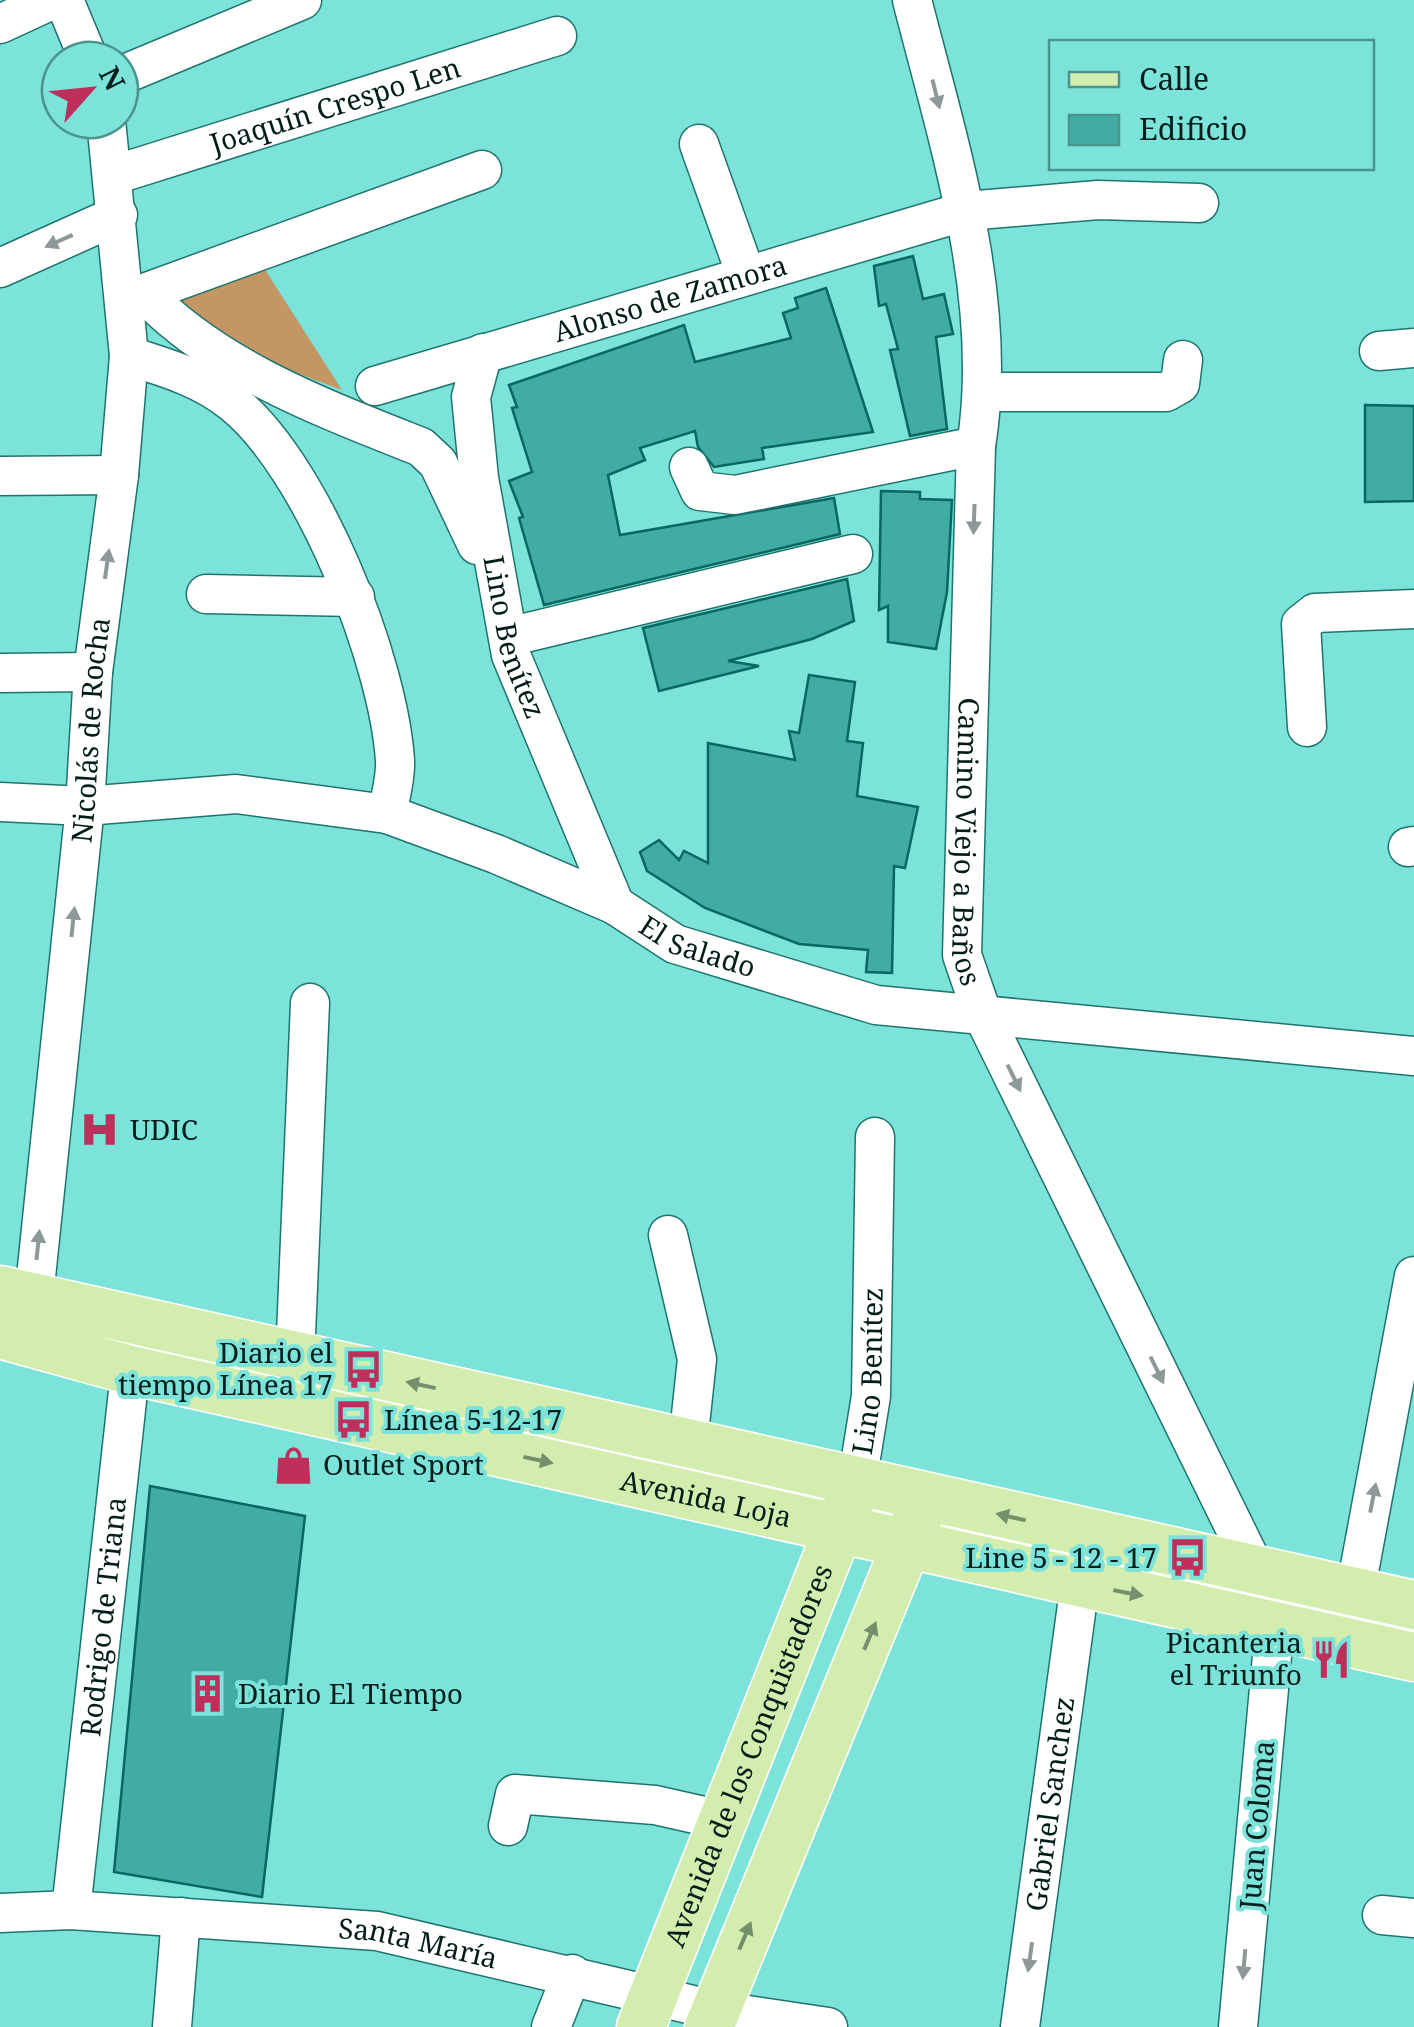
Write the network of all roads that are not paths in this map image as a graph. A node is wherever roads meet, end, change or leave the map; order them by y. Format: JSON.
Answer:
{"nodes":[{"id":1,"x":52,"y":0,"type":"edge"},
{"id":2,"x":64,"y":0,"type":"edge"},
{"id":3,"x":302,"y":0,"type":"edge"},
{"id":4,"x":912,"y":0,"type":"edge"},
{"id":5,"x":0,"y":24,"type":"edge"},
{"id":6,"x":557,"y":36,"type":"dead end"},
{"id":7,"x":81,"y":40,"type":"edge"},
{"id":8,"x":140,"y":68,"type":"edge"},
{"id":9,"x":109,"y":140,"type":"edge"},
{"id":10,"x":699,"y":144,"type":"dead end"},
{"id":11,"x":482,"y":170,"type":"dead end"},
{"id":12,"x":114,"y":174,"type":"junction"},
{"id":13,"x":1199,"y":203,"type":"dead end"},
{"id":14,"x":966,"y":211,"type":"junction"},
{"id":15,"x":118,"y":214,"type":"junction"},
{"id":16,"x":0,"y":268,"type":"edge"},
{"id":17,"x":746,"y":275,"type":"junction"},
{"id":18,"x":135,"y":297,"type":"junction"},
{"id":19,"x":483,"y":353,"type":"junction"},
{"id":20,"x":129,"y":356,"type":"junction"},
{"id":21,"x":1183,"y":360,"type":"dead end"},
{"id":22,"x":375,"y":386,"type":"dead end"},
{"id":23,"x":985,"y":392,"type":"junction"},
{"id":24,"x":976,"y":446,"type":"junction"},
{"id":25,"x":688,"y":467,"type":"dead end"},
{"id":26,"x":119,"y":475,"type":"junction"},
{"id":27,"x":0,"y":476,"type":"edge"},
{"id":28,"x":853,"y":554,"type":"dead end"},
{"id":29,"x":494,"y":577,"type":"junction"},
{"id":30,"x":206,"y":594,"type":"dead end"},
{"id":31,"x":355,"y":596,"type":"junction"},
{"id":32,"x":1414,"y":609,"type":"edge"},
{"id":33,"x":508,"y":637,"type":"junction"},
{"id":34,"x":0,"y":672,"type":"edge"},
{"id":35,"x":93,"y":672,"type":"junction"},
{"id":36,"x":1307,"y":727,"type":"dead end"},
{"id":37,"x":0,"y":802,"type":"edge"},
{"id":38,"x":85,"y":806,"type":"junction"},
{"id":39,"x":388,"y":814,"type":"junction"},
{"id":40,"x":615,"y":906,"type":"junction"},
{"id":41,"x":310,"y":1002,"type":"dead end"},
{"id":42,"x":982,"y":1013,"type":"junction"},
{"id":43,"x":1414,"y":1056,"type":"edge"},
{"id":44,"x":875,"y":1137,"type":"dead end"},
{"id":45,"x":668,"y":1234,"type":"dead end"},
{"id":46,"x":1414,"y":1276,"type":"edge"},
{"id":47,"x":16,"y":1316,"type":"edge"},
{"id":48,"x":134,"y":1321,"type":"junction"},
{"id":49,"x":294,"y":1358,"type":"junction"},
{"id":50,"x":130,"y":1370,"type":"junction"},
{"id":51,"x":688,"y":1443,"type":"junction"},
{"id":52,"x":926,"y":1498,"type":"junction"},
{"id":53,"x":848,"y":1504,"type":"junction"},
{"id":54,"x":907,"y":1542,"type":"junction"},
{"id":55,"x":1257,"y":1573,"type":"junction"},
{"id":56,"x":1080,"y":1583,"type":"junction"},
{"id":57,"x":1355,"y":1594,"type":"junction"},
{"id":58,"x":1414,"y":1605,"type":"edge"},
{"id":59,"x":1275,"y":1623,"type":"junction"},
{"id":60,"x":1414,"y":1657,"type":"edge"},
{"id":61,"x":726,"y":1821,"type":"junction"},
{"id":62,"x":508,"y":1826,"type":"dead end"},
{"id":63,"x":71,"y":1910,"type":"junction"},
{"id":64,"x":0,"y":1912,"type":"edge"},
{"id":65,"x":180,"y":1917,"type":"junction"},
{"id":66,"x":572,"y":1974,"type":"junction"},
{"id":67,"x":646,"y":2011,"type":"edge"},
{"id":68,"x":712,"y":2019,"type":"edge"},
{"id":69,"x":172,"y":2027,"type":"edge"},
{"id":70,"x":551,"y":2027,"type":"edge"},
{"id":71,"x":828,"y":2027,"type":"edge"},
{"id":72,"x":1020,"y":2027,"type":"edge"},
{"id":73,"x":1238,"y":2027,"type":"edge"}],
"edges":[{"from":1,"to":5,"type":"street"},
{"from":2,"to":7,"type":"street"},
{"from":3,"to":8,"type":"street"},
{"from":4,"to":14,"type":"street","name":"Camino Viejo a Baños","one_way":true},
{"from":6,"to":12,"type":"street","name":"Joaquín Crespo Len"},
{"from":9,"to":12,"type":"street","name":"Nicolás de Rocha"},
{"from":10,"to":17,"type":"street"},
{"from":11,"to":18,"type":"street"},
{"from":12,"to":15,"type":"street","name":"Nicolás de Rocha"},
{"from":13,"to":14,"type":"street","name":"Alonso de Zamora"},
{"from":14,"to":17,"type":"street","name":"Alonso de Zamora"},
{"from":14,"to":23,"type":"street","name":"Camino Viejo a Baños"},
{"from":15,"to":16,"type":"street","one_way":true},
{"from":15,"to":18,"type":"street","name":"Nicolás de Rocha"},
{"from":17,"to":19,"type":"street","name":"Alonso de Zamora"},
{"from":18,"to":20,"type":"street","name":"Nicolás de Rocha"},
{"from":18,"to":29,"type":"street"},
{"from":19,"to":22,"type":"street","name":"Alonso de Zamora"},
{"from":19,"to":29,"type":"street","name":"Lino Benítez"},
{"from":20,"to":26,"type":"street","name":"Nicolás de Rocha"},
{"from":20,"to":31,"type":"street"},
{"from":21,"to":23,"type":"street"},
{"from":23,"to":24,"type":"street","name":"Camino Viejo a Baños"},
{"from":24,"to":25,"type":"street"},
{"from":24,"to":42,"type":"street","name":"Camino Viejo a Baños","one_way":true},
{"from":26,"to":27,"type":"street"},
{"from":35,"to":26,"type":"street","name":"Nicolás de Rocha","one_way":true},
{"from":28,"to":33,"type":"street"},
{"from":29,"to":33,"type":"street","name":"Lino Benítez"},
{"from":30,"to":31,"type":"street"},
{"from":31,"to":39,"type":"street"},
{"from":32,"to":36,"type":"street"},
{"from":33,"to":40,"type":"street","name":"Lino Benítez"},
{"from":34,"to":35,"type":"street"},
{"from":35,"to":38,"type":"street","name":"Nicolás de Rocha"},
{"from":37,"to":38,"type":"street","name":"El Salado"},
{"from":38,"to":39,"type":"street","name":"El Salado"},
{"from":47,"to":38,"type":"street","name":"Nicolás de Rocha","one_way":true},
{"from":39,"to":40,"type":"street","name":"El Salado"},
{"from":40,"to":42,"type":"street","name":"El Salado"},
{"from":41,"to":49,"type":"street"},
{"from":42,"to":43,"type":"street","name":"El Salado"},
{"from":42,"to":55,"type":"street","name":"Camino Viejo a Baños","one_way":true},
{"from":44,"to":53,"type":"street","name":"Lino Benítez"},
{"from":45,"to":51,"type":"street"},
{"from":57,"to":46,"type":"street","one_way":true},
{"from":47,"to":48,"type":"main road","name":"Avenida Loja"},
{"from":47,"to":50,"type":"main road","name":"Avenida Loja"},
{"from":48,"to":49,"type":"main road","name":"Avenida Loja"},
{"from":48,"to":50,"type":"street","name":"Rodrigo de Triana"},
{"from":51,"to":49,"type":"main road","name":"Avenida Loja","one_way":true},
{"from":50,"to":53,"type":"main road","name":"Avenida Loja","one_way":true},
{"from":50,"to":63,"type":"street","name":"Rodrigo de Triana"},
{"from":51,"to":53,"type":"main road","name":"Avenida Loja"},
{"from":52,"to":53,"type":"main road","name":"Avenida Loja"},
{"from":52,"to":54,"type":"main road"},
{"from":55,"to":52,"type":"main road","name":"Avenida Loja","one_way":true},
{"from":53,"to":54,"type":"main road","name":"Avenida Loja"},
{"from":53,"to":61,"type":"main road","name":"Avenida de los Conquistadores"},
{"from":54,"to":56,"type":"main road","name":"Avenida Loja"},
{"from":68,"to":54,"type":"main road","one_way":true},
{"from":55,"to":57,"type":"main road","name":"Avenida Loja"},
{"from":55,"to":59,"type":"street","name":"Camino Viejo a Baños"},
{"from":56,"to":59,"type":"main road","name":"Avenida Loja","one_way":true},
{"from":56,"to":72,"type":"street","name":"Gabriel Sanchez","one_way":true},
{"from":57,"to":58,"type":"main road","name":"Avenida Loja"},
{"from":59,"to":60,"type":"main road","name":"Avenida Loja"},
{"from":59,"to":73,"type":"street","name":"Juan Coloma","one_way":true},
{"from":61,"to":62,"type":"street"},
{"from":61,"to":67,"type":"main road","name":"Avenida de los Conquistadores"},
{"from":63,"to":64,"type":"street","name":"Santa María"},
{"from":63,"to":65,"type":"street","name":"Santa María"},
{"from":65,"to":66,"type":"street","name":"Santa María"},
{"from":65,"to":69,"type":"street"},
{"from":66,"to":67,"type":"street","name":"Santa María"},
{"from":66,"to":70,"type":"street"},
{"from":67,"to":68,"type":"street","name":"Santa María"},
{"from":68,"to":71,"type":"street","name":"Santa María"}]}
